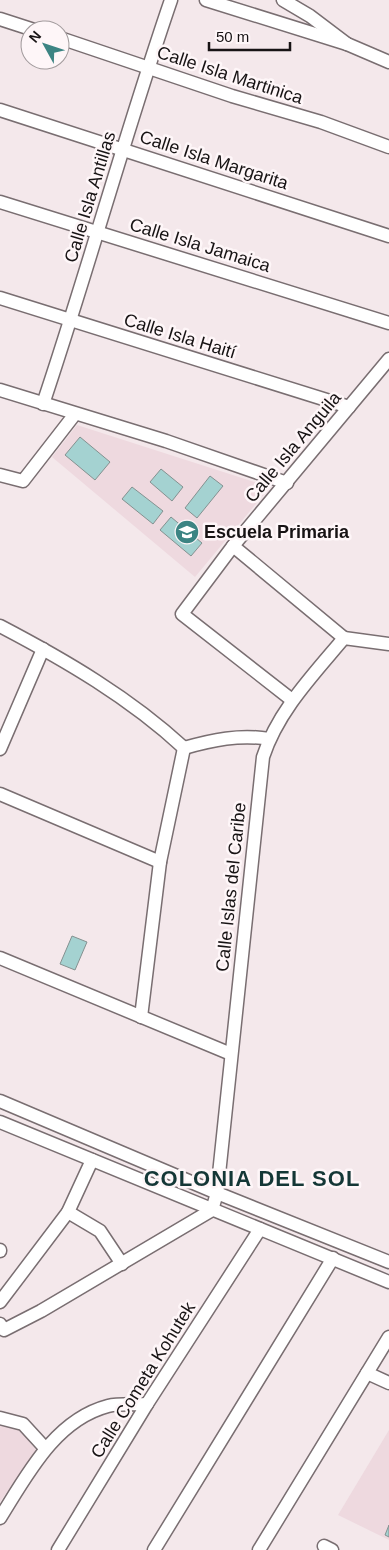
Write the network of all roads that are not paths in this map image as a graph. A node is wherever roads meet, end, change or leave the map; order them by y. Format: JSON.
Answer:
{"nodes":[{"id":1,"x":171,"y":0,"type":"edge"},
{"id":2,"x":206,"y":0,"type":"edge"},
{"id":3,"x":283,"y":0,"type":"edge"},
{"id":4,"x":0,"y":19,"type":"edge"},
{"id":5,"x":20,"y":25,"type":"edge"},
{"id":6,"x":70,"y":41,"type":"edge"},
{"id":7,"x":347,"y":44,"type":"junction"},
{"id":8,"x":389,"y":62,"type":"edge"},
{"id":9,"x":148,"y":66,"type":"junction"},
{"id":10,"x":0,"y":110,"type":"edge"},
{"id":11,"x":389,"y":147,"type":"edge"},
{"id":12,"x":122,"y":150,"type":"junction"},
{"id":13,"x":0,"y":202,"type":"edge"},
{"id":14,"x":98,"y":232,"type":"junction"},
{"id":15,"x":389,"y":236,"type":"edge"},
{"id":16,"x":0,"y":298,"type":"edge"},
{"id":17,"x":71,"y":320,"type":"junction"},
{"id":18,"x":389,"y":323,"type":"edge"},
{"id":19,"x":388,"y":364,"type":"edge"},
{"id":20,"x":0,"y":390,"type":"edge"},
{"id":21,"x":43,"y":404,"type":"junction"},
{"id":22,"x":350,"y":407,"type":"junction"},
{"id":23,"x":75,"y":414,"type":"junction"},
{"id":24,"x":0,"y":475,"type":"edge"},
{"id":25,"x":287,"y":483,"type":"junction"},
{"id":26,"x":233,"y":546,"type":"junction"},
{"id":27,"x":0,"y":626,"type":"edge"},
{"id":28,"x":344,"y":638,"type":"junction"},
{"id":29,"x":389,"y":644,"type":"edge"},
{"id":30,"x":43,"y":649,"type":"junction"},
{"id":31,"x":292,"y":700,"type":"junction"},
{"id":32,"x":269,"y":739,"type":"junction"},
{"id":33,"x":184,"y":748,"type":"junction"},
{"id":34,"x":0,"y":749,"type":"edge"},
{"id":35,"x":0,"y":794,"type":"edge"},
{"id":36,"x":160,"y":862,"type":"junction"},
{"id":37,"x":0,"y":958,"type":"edge"},
{"id":38,"x":141,"y":1017,"type":"junction"},
{"id":39,"x":232,"y":1054,"type":"junction"},
{"id":40,"x":0,"y":1100,"type":"edge"},
{"id":41,"x":0,"y":1122,"type":"edge"},
{"id":42,"x":92,"y":1160,"type":"junction"},
{"id":43,"x":217,"y":1193,"type":"junction"},
{"id":44,"x":212,"y":1210,"type":"junction"},
{"id":45,"x":68,"y":1212,"type":"junction"},
{"id":46,"x":260,"y":1229,"type":"junction"},
{"id":47,"x":333,"y":1258,"type":"junction"},
{"id":48,"x":389,"y":1262,"type":"edge"},
{"id":49,"x":122,"y":1264,"type":"junction"},
{"id":50,"x":389,"y":1282,"type":"edge"},
{"id":51,"x":0,"y":1302,"type":"edge"},
{"id":52,"x":1,"y":1329,"type":"edge"},
{"id":53,"x":389,"y":1337,"type":"edge"},
{"id":54,"x":367,"y":1373,"type":"junction"},
{"id":55,"x":389,"y":1383,"type":"edge"},
{"id":56,"x":147,"y":1404,"type":"junction"},
{"id":57,"x":0,"y":1418,"type":"edge"},
{"id":58,"x":45,"y":1448,"type":"junction"},
{"id":59,"x":0,"y":1518,"type":"edge"},
{"id":60,"x":58,"y":1550,"type":"edge"},
{"id":61,"x":154,"y":1550,"type":"edge"},
{"id":62,"x":258,"y":1550,"type":"edge"}],
"edges":[{"from":1,"to":9,"type":"street","name":"Calle Isla Antillas"},
{"from":2,"to":7,"type":"street"},
{"from":3,"to":7,"type":"street"},
{"from":4,"to":5,"type":"street"},
{"from":6,"to":9,"type":"street","name":"Calle Isla Martinica"},
{"from":7,"to":8,"type":"street"},
{"from":9,"to":11,"type":"street","name":"Calle Isla Martinica"},
{"from":9,"to":12,"type":"street","name":"Calle Isla Antillas"},
{"from":10,"to":12,"type":"street","name":"Calle Isla Margarita"},
{"from":12,"to":14,"type":"street","name":"Calle Isla Antillas"},
{"from":12,"to":15,"type":"street","name":"Calle Isla Margarita"},
{"from":13,"to":14,"type":"street","name":"Calle Isla Jamaica"},
{"from":14,"to":17,"type":"street","name":"Calle Isla Antillas"},
{"from":14,"to":18,"type":"street","name":"Calle Isla Jamaica"},
{"from":16,"to":17,"type":"street","name":"Calle Isla Haití"},
{"from":17,"to":21,"type":"street","name":"Calle Isla Antillas"},
{"from":17,"to":22,"type":"street","name":"Calle Isla Haití"},
{"from":19,"to":22,"type":"street","name":"Calle Isla Anguila"},
{"from":20,"to":21,"type":"street"},
{"from":21,"to":23,"type":"street"},
{"from":22,"to":25,"type":"street","name":"Calle Isla Anguila"},
{"from":23,"to":24,"type":"street"},
{"from":23,"to":25,"type":"street"},
{"from":25,"to":26,"type":"street","name":"Calle Isla Anguila"},
{"from":26,"to":28,"type":"street"},
{"from":26,"to":31,"type":"street","name":"Calle Isla Anguila"},
{"from":27,"to":30,"type":"street"},
{"from":28,"to":29,"type":"street"},
{"from":28,"to":31,"type":"street","name":"Calle Islas del Caribe"},
{"from":30,"to":33,"type":"street"},
{"from":30,"to":34,"type":"street"},
{"from":31,"to":32,"type":"street","name":"Calle Islas del Caribe"},
{"from":32,"to":33,"type":"street"},
{"from":32,"to":39,"type":"street","name":"Calle Islas del Caribe"},
{"from":33,"to":36,"type":"street"},
{"from":35,"to":36,"type":"street"},
{"from":36,"to":38,"type":"street"},
{"from":37,"to":38,"type":"street"},
{"from":38,"to":39,"type":"street"},
{"from":39,"to":43,"type":"street","name":"Calle Islas del Caribe"},
{"from":40,"to":43,"type":"street"},
{"from":41,"to":42,"type":"street"},
{"from":42,"to":44,"type":"street"},
{"from":42,"to":45,"type":"street"},
{"from":43,"to":44,"type":"street","name":"Calle Islas del Caribe"},
{"from":43,"to":48,"type":"street"},
{"from":44,"to":46,"type":"street"},
{"from":44,"to":49,"type":"street"},
{"from":45,"to":49,"type":"street"},
{"from":45,"to":51,"type":"street"},
{"from":46,"to":47,"type":"street"},
{"from":46,"to":56,"type":"street","name":"Calle Cometa Kohutek"},
{"from":47,"to":50,"type":"street"},
{"from":47,"to":61,"type":"street"},
{"from":49,"to":52,"type":"street"},
{"from":53,"to":54,"type":"street"},
{"from":54,"to":55,"type":"street"},
{"from":54,"to":62,"type":"street"},
{"from":56,"to":58,"type":"street"},
{"from":56,"to":60,"type":"street","name":"Calle Cometa Kohutek"},
{"from":57,"to":58,"type":"street"},
{"from":58,"to":59,"type":"street"}]}
